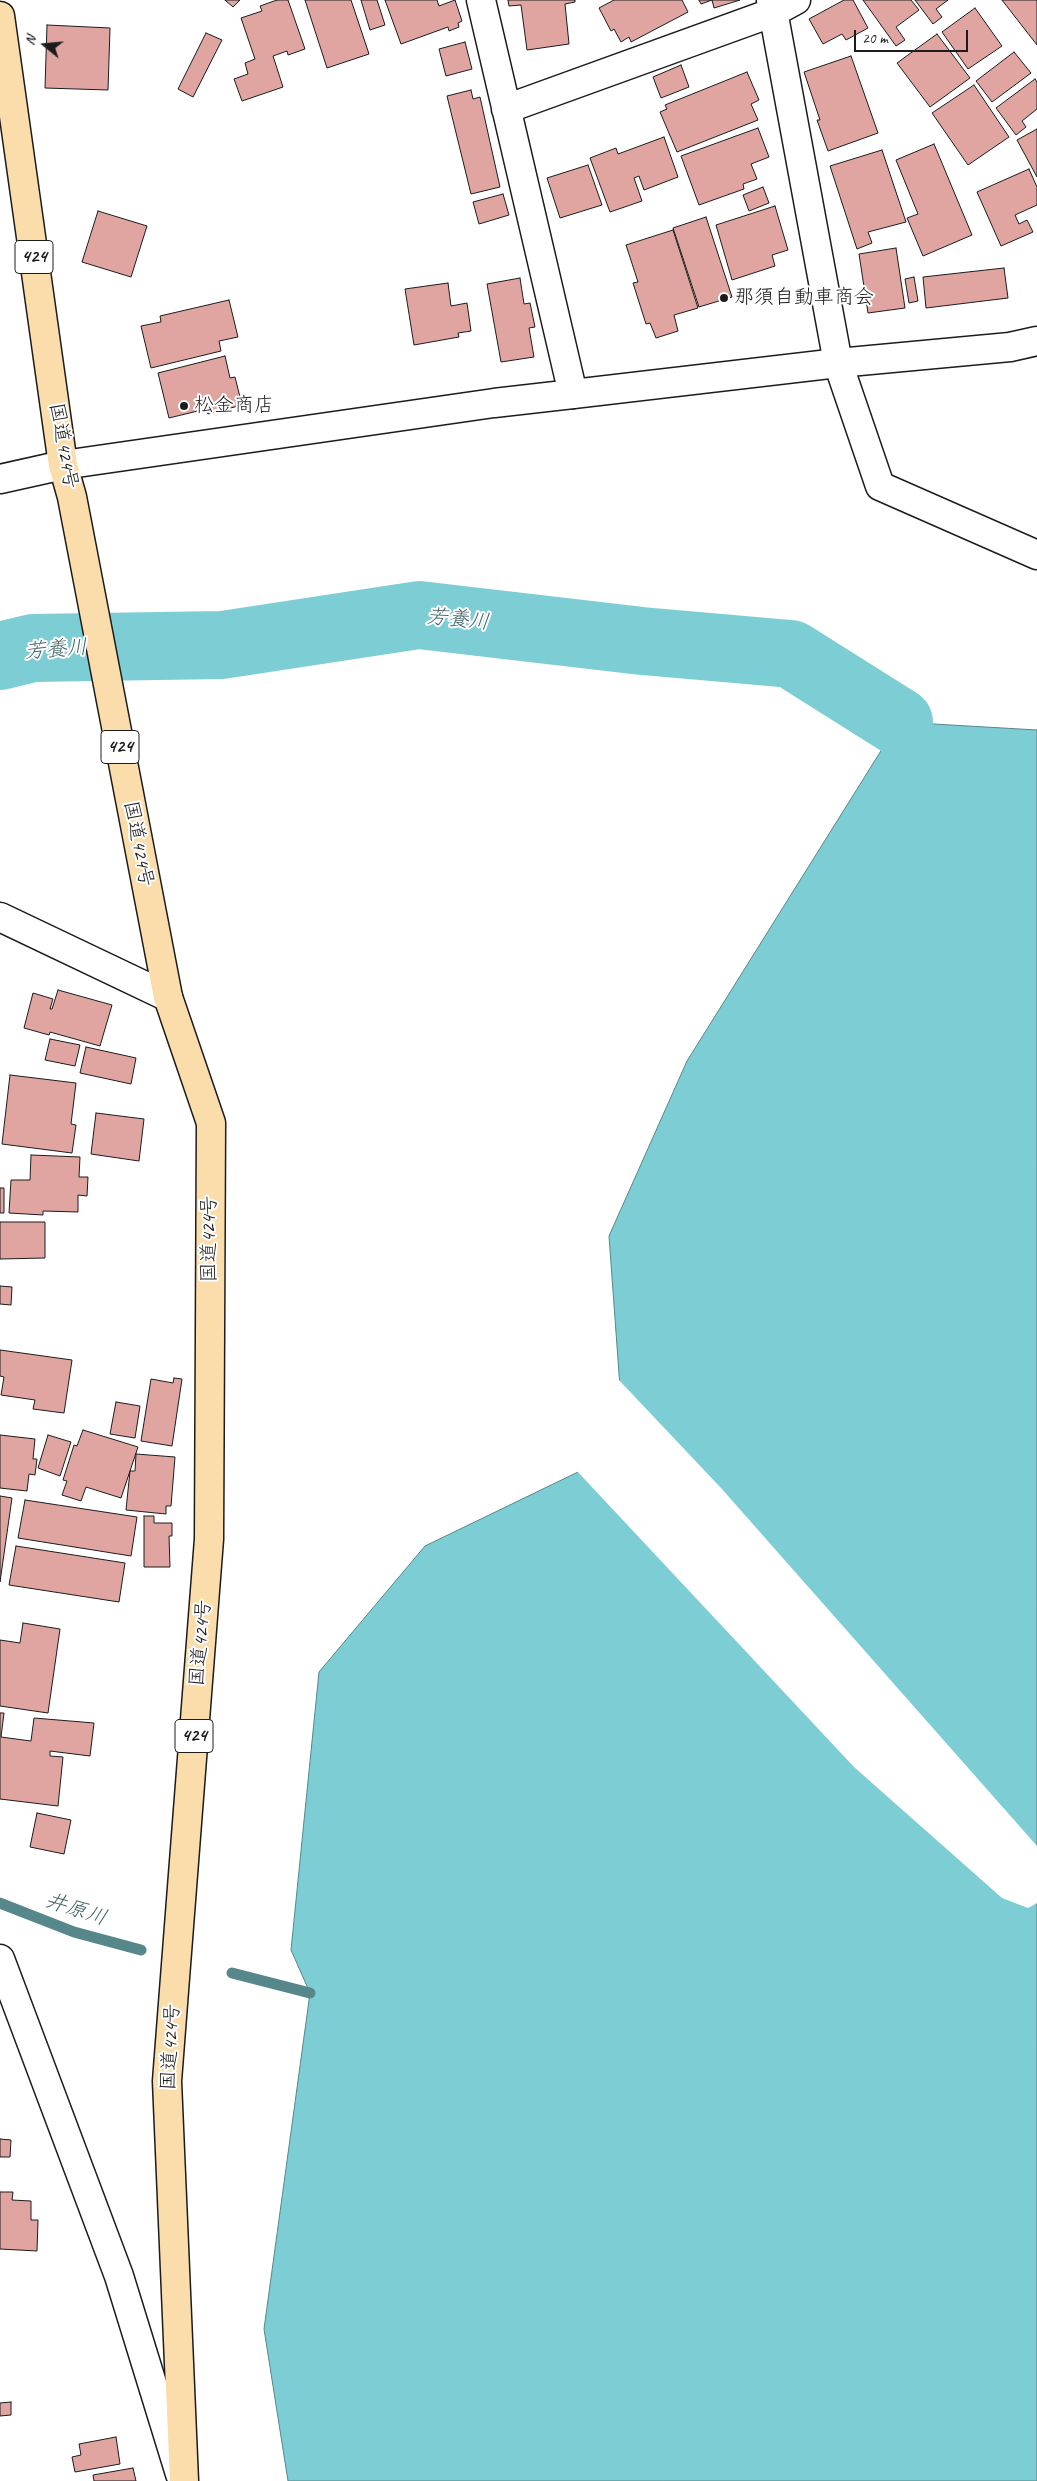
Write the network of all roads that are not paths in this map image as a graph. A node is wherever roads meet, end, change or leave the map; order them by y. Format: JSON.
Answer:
{"nodes":[{"id":1,"x":2,"y":0,"type":"edge"},
{"id":2,"x":481,"y":0,"type":"edge"},
{"id":3,"x":781,"y":4,"type":"edge"},
{"id":4,"x":0,"y":14,"type":"edge"},
{"id":5,"x":506,"y":109,"type":"junction"},
{"id":6,"x":1037,"y":342,"type":"edge"},
{"id":7,"x":838,"y":363,"type":"junction"},
{"id":8,"x":573,"y":394,"type":"junction"},
{"id":9,"x":64,"y":464,"type":"junction"},
{"id":10,"x":0,"y":479,"type":"edge"},
{"id":11,"x":1037,"y":555,"type":"edge"},
{"id":12,"x":0,"y":916,"type":"edge"},
{"id":13,"x":168,"y":997,"type":"junction"},
{"id":14,"x":0,"y":1959,"type":"edge"},
{"id":15,"x":183,"y":2481,"type":"edge"}],
"edges":[{"from":1,"to":4,"type":"highway","name":"国道424号","number":"424"},
{"from":2,"to":5,"type":"street"},
{"from":3,"to":5,"type":"street"},
{"from":3,"to":7,"type":"street"},
{"from":4,"to":9,"type":"highway","name":"国道424号","number":"424"},
{"from":5,"to":8,"type":"street"},
{"from":6,"to":7,"type":"street"},
{"from":7,"to":8,"type":"street"},
{"from":7,"to":11,"type":"street"},
{"from":8,"to":9,"type":"street"},
{"from":9,"to":10,"type":"street"},
{"from":9,"to":13,"type":"highway","name":"国道424号","number":"424"},
{"from":12,"to":13,"type":"street"},
{"from":13,"to":15,"type":"highway","name":"国道424号","number":"424"},
{"from":14,"to":15,"type":"street"}]}
